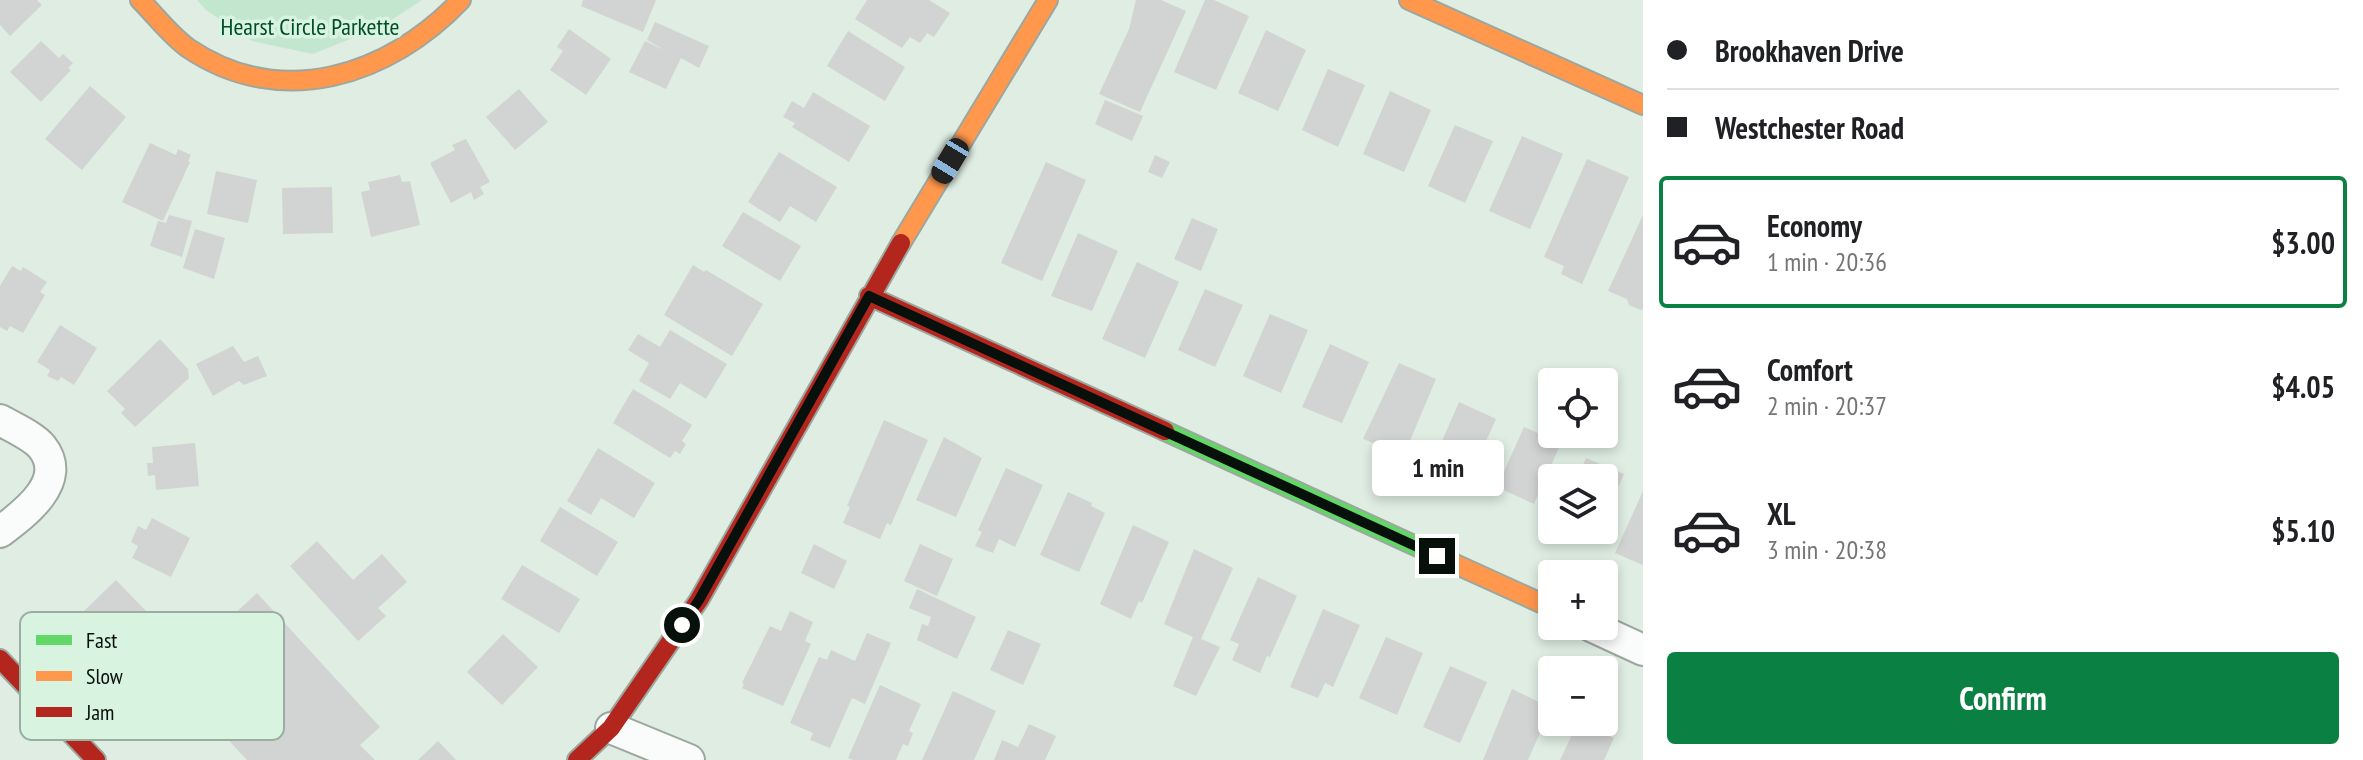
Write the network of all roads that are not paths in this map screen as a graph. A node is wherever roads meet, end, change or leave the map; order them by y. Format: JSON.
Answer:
{"nodes":[{"id":1,"x":140,"y":0,"type":"edge"},
{"id":2,"x":461,"y":0,"type":"edge"},
{"id":3,"x":1048,"y":0,"type":"edge"},
{"id":4,"x":1409,"y":0,"type":"edge"},
{"id":5,"x":1643,"y":105,"type":"edge"},
{"id":6,"x":869,"y":296,"type":"junction"},
{"id":7,"x":0,"y":420,"type":"edge"},
{"id":8,"x":0,"y":532,"type":"edge"},
{"id":9,"x":1538,"y":602,"type":"edge"},
{"id":10,"x":1618,"y":638,"type":"edge"},
{"id":11,"x":1643,"y":650,"type":"edge"},
{"id":12,"x":0,"y":659,"type":"edge"},
{"id":13,"x":20,"y":680,"type":"edge"},
{"id":14,"x":611,"y":728,"type":"junction"},
{"id":15,"x":77,"y":740,"type":"edge"},
{"id":16,"x":96,"y":760,"type":"edge"},
{"id":17,"x":577,"y":760,"type":"edge"},
{"id":18,"x":689,"y":760,"type":"edge"}],
"edges":[{"from":1,"to":2,"type":"street"},
{"from":3,"to":6,"type":"street"},
{"from":4,"to":5,"type":"street"},
{"from":6,"to":9,"type":"street"},
{"from":6,"to":14,"type":"street"},
{"from":7,"to":8,"type":"street"},
{"from":10,"to":11,"type":"street"},
{"from":12,"to":13,"type":"street"},
{"from":14,"to":17,"type":"street"},
{"from":14,"to":18,"type":"street"},
{"from":15,"to":16,"type":"street"}]}
